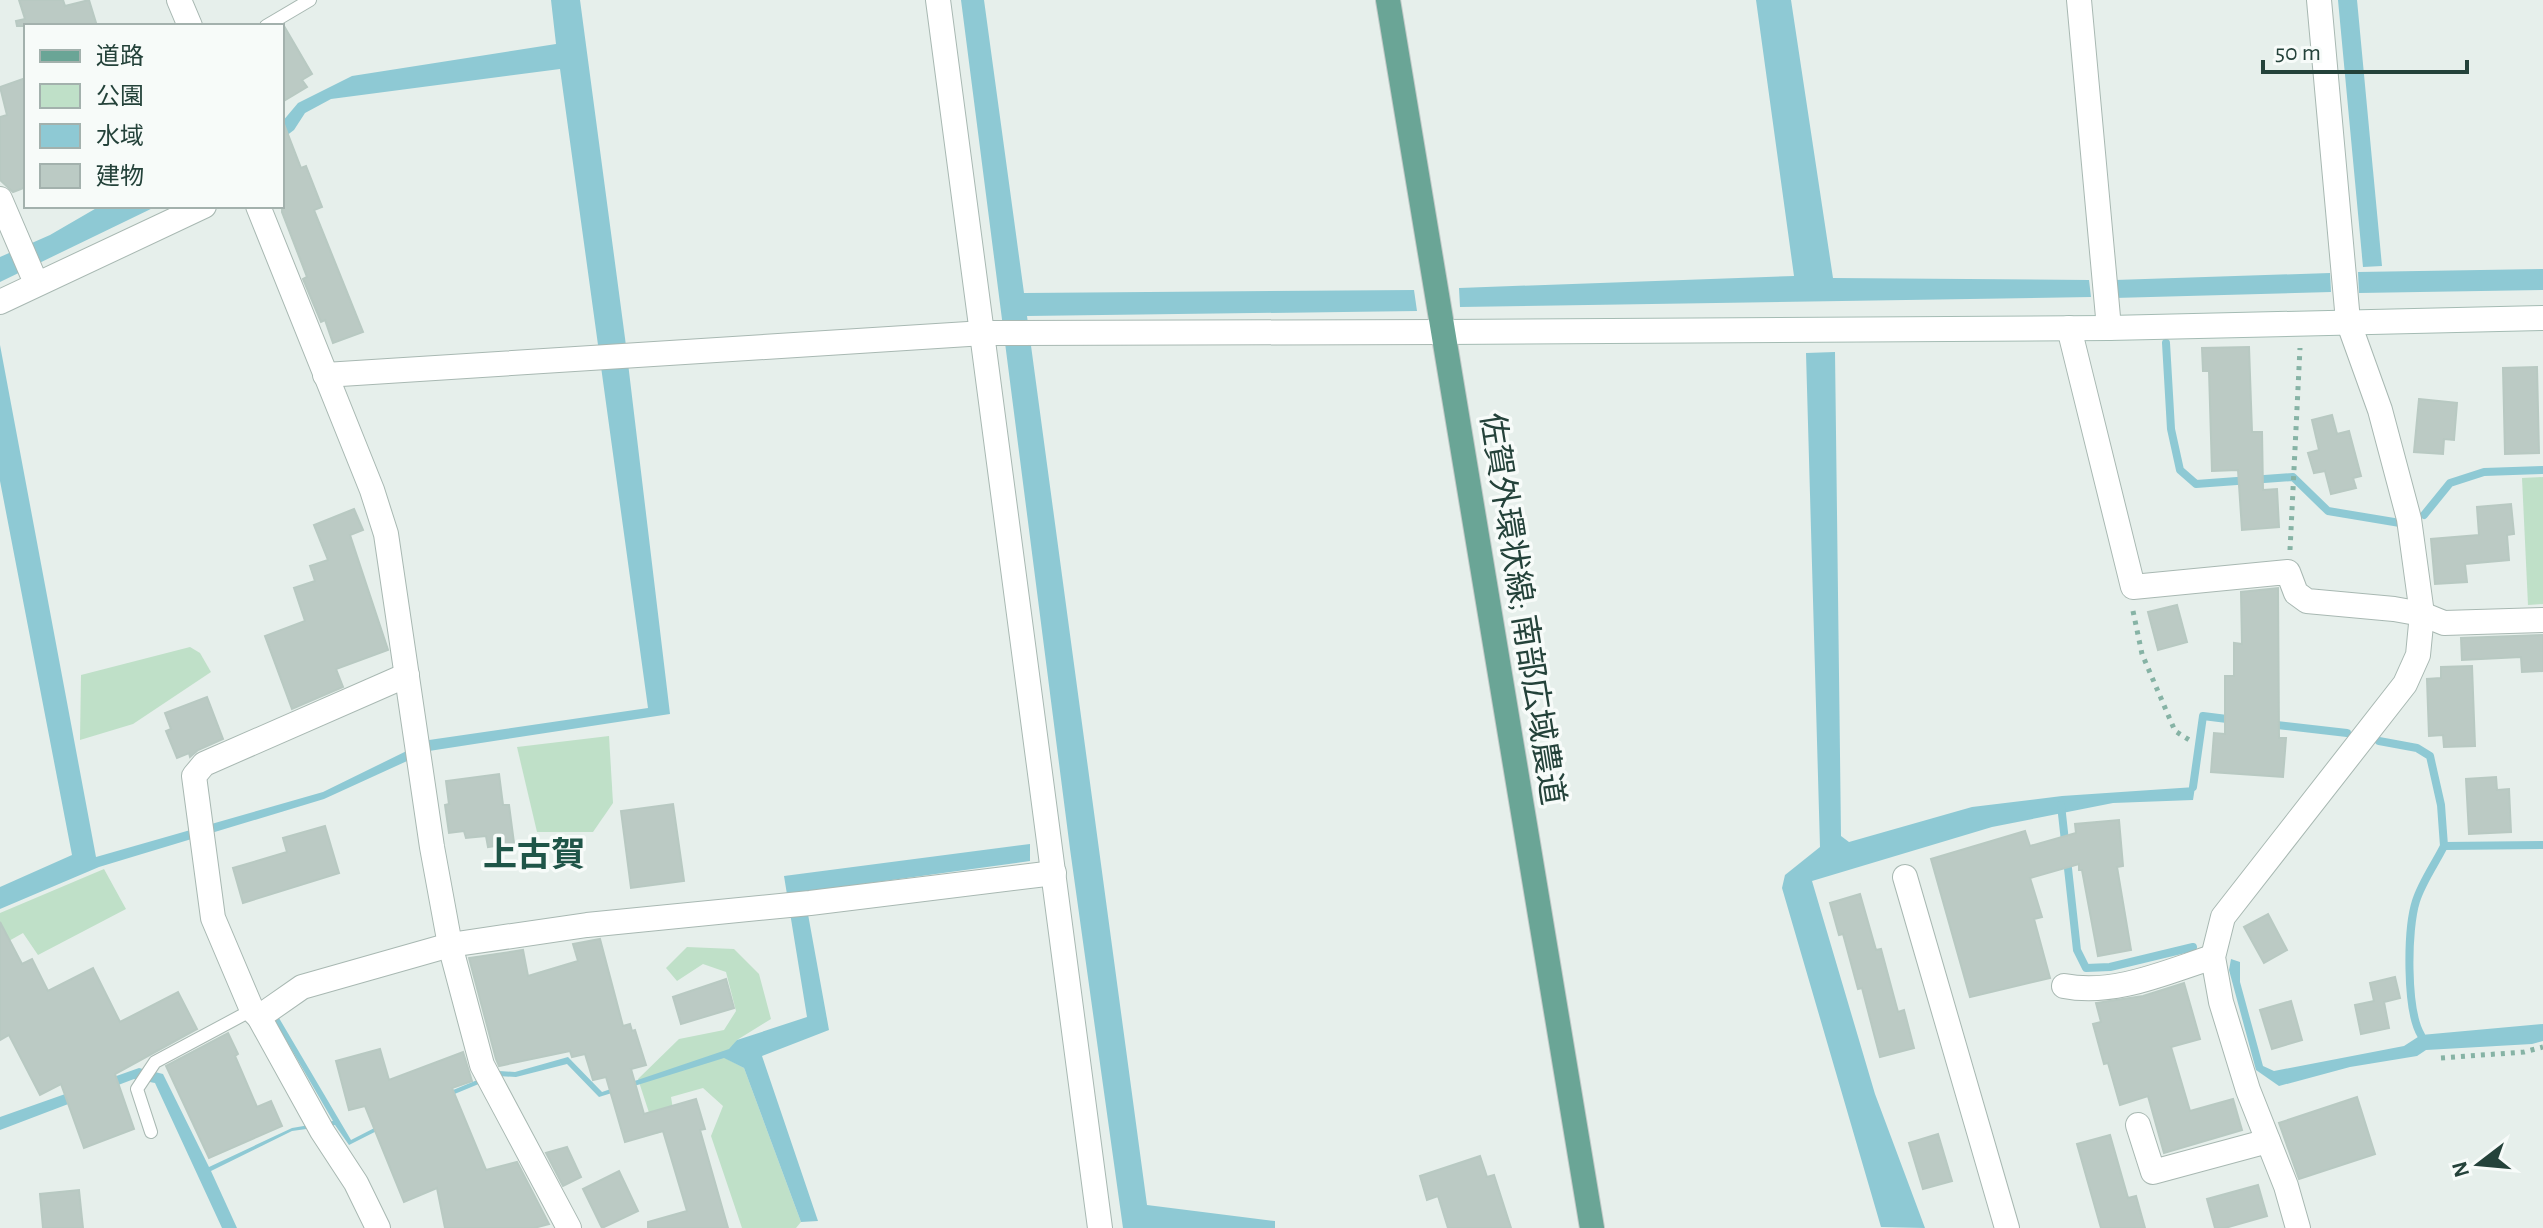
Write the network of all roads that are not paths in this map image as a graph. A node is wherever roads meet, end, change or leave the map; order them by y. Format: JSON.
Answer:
{"nodes":[{"id":1,"x":179,"y":0,"type":"edge"},
{"id":2,"x":310,"y":0,"type":"edge"},
{"id":3,"x":938,"y":0,"type":"edge"},
{"id":4,"x":1388,"y":0,"type":"edge"},
{"id":5,"x":2079,"y":0,"type":"edge"},
{"id":6,"x":2319,"y":0,"type":"edge"},
{"id":7,"x":189,"y":24,"type":"edge"},
{"id":8,"x":269,"y":24,"type":"edge"},
{"id":9,"x":0,"y":199,"type":"edge"},
{"id":10,"x":199,"y":208,"type":"edge"},
{"id":11,"x":259,"y":208,"type":"edge"},
{"id":12,"x":34,"y":278,"type":"junction"},
{"id":13,"x":1,"y":302,"type":"edge"},
{"id":14,"x":2543,"y":318,"type":"edge"},
{"id":15,"x":2348,"y":321,"type":"junction"},
{"id":16,"x":2069,"y":328,"type":"junction"},
{"id":17,"x":2109,"y":328,"type":"junction"},
{"id":18,"x":1444,"y":332,"type":"junction"},
{"id":19,"x":991,"y":333,"type":"junction"},
{"id":20,"x":325,"y":375,"type":"junction"},
{"id":21,"x":2422,"y":614,"type":"junction"},
{"id":22,"x":2543,"y":620,"type":"edge"},
{"id":23,"x":407,"y":675,"type":"junction"},
{"id":24,"x":1054,"y":873,"type":"junction"},
{"id":25,"x":1905,"y":877,"type":"dead end"},
{"id":26,"x":450,"y":945,"type":"junction"},
{"id":27,"x":2213,"y":957,"type":"junction"},
{"id":28,"x":2064,"y":986,"type":"dead end"},
{"id":29,"x":255,"y":1014,"type":"junction"},
{"id":30,"x":2138,"y":1125,"type":"dead end"},
{"id":31,"x":151,"y":1132,"type":"dead end"},
{"id":32,"x":2268,"y":1141,"type":"junction"},
{"id":33,"x":378,"y":1228,"type":"edge"},
{"id":34,"x":569,"y":1228,"type":"edge"},
{"id":35,"x":1100,"y":1228,"type":"edge"},
{"id":36,"x":1592,"y":1228,"type":"edge"},
{"id":37,"x":2007,"y":1228,"type":"edge"},
{"id":38,"x":2298,"y":1228,"type":"edge"}],
"edges":[{"from":1,"to":7,"type":"street"},
{"from":2,"to":8,"type":"lane"},
{"from":3,"to":19,"type":"street"},
{"from":4,"to":18,"type":"main road","name":"佐賀外環状線; 南部広域農道"},
{"from":5,"to":17,"type":"street"},
{"from":6,"to":15,"type":"street"},
{"from":9,"to":12,"type":"street"},
{"from":10,"to":12,"type":"street"},
{"from":11,"to":20,"type":"street"},
{"from":12,"to":13,"type":"street"},
{"from":14,"to":15,"type":"street"},
{"from":15,"to":17,"type":"street"},
{"from":15,"to":21,"type":"street"},
{"from":16,"to":17,"type":"street"},
{"from":16,"to":18,"type":"street"},
{"from":16,"to":21,"type":"street"},
{"from":18,"to":19,"type":"street"},
{"from":18,"to":36,"type":"main road","name":"佐賀外環状線; 南部広域農道"},
{"from":19,"to":20,"type":"street"},
{"from":19,"to":24,"type":"street"},
{"from":20,"to":23,"type":"street"},
{"from":21,"to":22,"type":"street"},
{"from":21,"to":27,"type":"street"},
{"from":23,"to":26,"type":"street"},
{"from":23,"to":29,"type":"street"},
{"from":24,"to":26,"type":"street"},
{"from":24,"to":35,"type":"street"},
{"from":25,"to":37,"type":"street"},
{"from":26,"to":29,"type":"street"},
{"from":26,"to":34,"type":"street"},
{"from":27,"to":28,"type":"street"},
{"from":27,"to":32,"type":"street"},
{"from":29,"to":31,"type":"lane"},
{"from":29,"to":33,"type":"street"},
{"from":30,"to":32,"type":"street"},
{"from":32,"to":38,"type":"street"}]}
